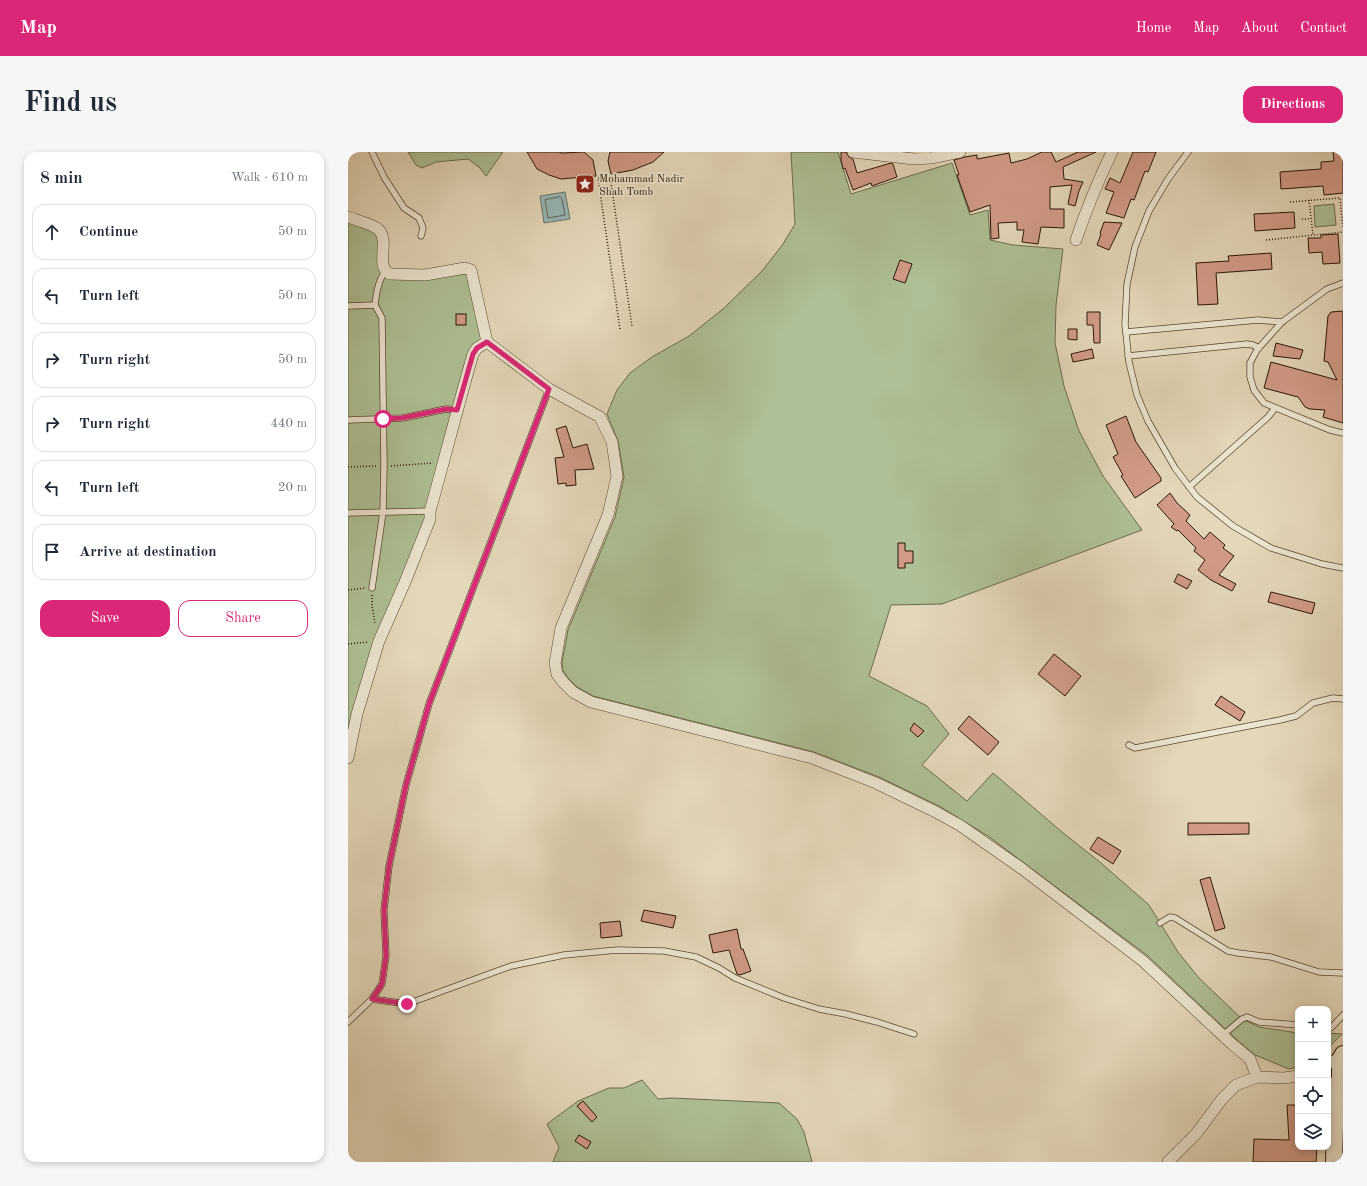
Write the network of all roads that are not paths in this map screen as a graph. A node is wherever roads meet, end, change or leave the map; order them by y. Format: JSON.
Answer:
{"nodes":[{"id":1,"x":372,"y":152,"type":"edge"},
{"id":2,"x":853,"y":152,"type":"edge"},
{"id":3,"x":960,"y":152,"type":"edge"},
{"id":4,"x":1112,"y":152,"type":"edge"},
{"id":5,"x":1188,"y":152,"type":"edge"},
{"id":6,"x":348,"y":218,"type":"edge"},
{"id":7,"x":421,"y":236,"type":"dead end"},
{"id":8,"x":1076,"y":240,"type":"dead end"},
{"id":9,"x":385,"y":272,"type":"junction"},
{"id":10,"x":1343,"y":283,"type":"edge"},
{"id":11,"x":375,"y":305,"type":"junction"},
{"id":12,"x":348,"y":306,"type":"edge"},
{"id":13,"x":1282,"y":322,"type":"junction"},
{"id":14,"x":1126,"y":332,"type":"junction"},
{"id":15,"x":487,"y":342,"type":"junction"},
{"id":16,"x":1259,"y":348,"type":"junction"},
{"id":17,"x":1128,"y":356,"type":"junction"},
{"id":18,"x":549,"y":389,"type":"junction"},
{"id":19,"x":1275,"y":408,"type":"junction"},
{"id":20,"x":457,"y":410,"type":"junction"},
{"id":21,"x":383,"y":419,"type":"junction"},
{"id":22,"x":348,"y":420,"type":"edge"},
{"id":23,"x":1343,"y":433,"type":"edge"},
{"id":24,"x":1189,"y":487,"type":"junction"},
{"id":25,"x":430,"y":511,"type":"junction"},
{"id":26,"x":348,"y":512,"type":"edge"},
{"id":27,"x":383,"y":512,"type":"junction"},
{"id":28,"x":1343,"y":568,"type":"edge"},
{"id":29,"x":372,"y":588,"type":"road end"},
{"id":30,"x":1343,"y":699,"type":"edge"},
{"id":31,"x":1129,"y":745,"type":"dead end"},
{"id":32,"x":348,"y":758,"type":"edge"},
{"id":33,"x":1160,"y":923,"type":"dead end"},
{"id":34,"x":1343,"y":973,"type":"edge"},
{"id":35,"x":372,"y":999,"type":"junction"},
{"id":36,"x":1343,"y":1015,"type":"edge"},
{"id":37,"x":348,"y":1022,"type":"edge"},
{"id":38,"x":1295,"y":1025,"type":"edge"},
{"id":39,"x":1331,"y":1028,"type":"edge"},
{"id":40,"x":914,"y":1034,"type":"dead end"},
{"id":41,"x":1224,"y":1035,"type":"junction"},
{"id":42,"x":1337,"y":1059,"type":"edge"},
{"id":43,"x":1295,"y":1076,"type":"edge"},
{"id":44,"x":1257,"y":1077,"type":"junction"},
{"id":45,"x":1342,"y":1082,"type":"edge"},
{"id":46,"x":1168,"y":1162,"type":"edge"},
{"id":47,"x":1334,"y":1162,"type":"edge"}],
"edges":[{"from":1,"to":7,"type":"lane"},
{"from":2,"to":3,"type":"street"},
{"from":4,"to":8,"type":"street"},
{"from":5,"to":14,"type":"lane"},
{"from":6,"to":9,"type":"street"},
{"from":9,"to":11,"type":"lane"},
{"from":9,"to":15,"type":"street"},
{"from":10,"to":13,"type":"lane"},
{"from":11,"to":12,"type":"lane"},
{"from":11,"to":21,"type":"lane"},
{"from":13,"to":14,"type":"lane"},
{"from":13,"to":16,"type":"lane"},
{"from":14,"to":17,"type":"lane"},
{"from":15,"to":18,"type":"street"},
{"from":15,"to":20,"type":"street"},
{"from":16,"to":17,"type":"lane"},
{"from":16,"to":19,"type":"lane"},
{"from":17,"to":24,"type":"lane"},
{"from":18,"to":35,"type":"lane"},
{"from":18,"to":41,"type":"street"},
{"from":19,"to":23,"type":"lane"},
{"from":19,"to":24,"type":"lane"},
{"from":20,"to":21,"type":"lane"},
{"from":20,"to":25,"type":"street"},
{"from":21,"to":22,"type":"lane"},
{"from":21,"to":27,"type":"lane"},
{"from":24,"to":28,"type":"lane"},
{"from":25,"to":27,"type":"lane"},
{"from":25,"to":32,"type":"street"},
{"from":26,"to":27,"type":"lane"},
{"from":27,"to":29,"type":"lane"},
{"from":30,"to":31,"type":"lane"},
{"from":33,"to":34,"type":"lane"},
{"from":35,"to":37,"type":"lane"},
{"from":35,"to":40,"type":"lane"},
{"from":36,"to":39,"type":"lane"},
{"from":38,"to":41,"type":"lane"},
{"from":41,"to":44,"type":"street"},
{"from":42,"to":45,"type":"main road"},
{"from":43,"to":44,"type":"street"},
{"from":44,"to":46,"type":"street"},
{"from":45,"to":47,"type":"main road"}]}
